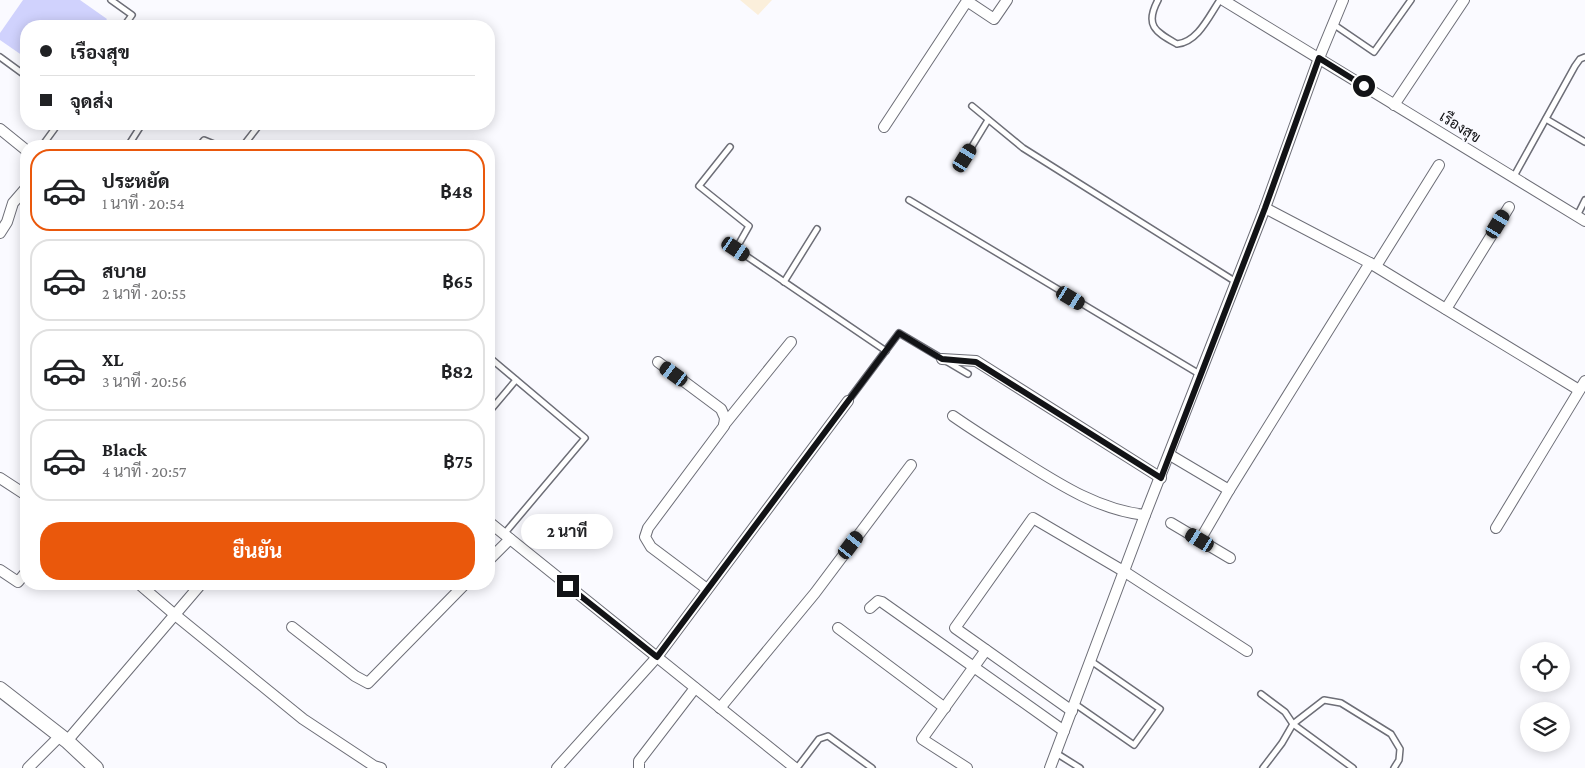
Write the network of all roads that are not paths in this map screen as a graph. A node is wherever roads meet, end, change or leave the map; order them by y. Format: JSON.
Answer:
{"nodes":[{"id":1,"x":111,"y":0,"type":"edge"},
{"id":2,"x":1007,"y":0,"type":"edge"},
{"id":3,"x":1158,"y":0,"type":"edge"},
{"id":4,"x":1411,"y":0,"type":"edge"},
{"id":5,"x":1464,"y":0,"type":"edge"},
{"id":6,"x":1226,"y":1,"type":"edge"},
{"id":7,"x":1340,"y":1,"type":"edge"},
{"id":8,"x":128,"y":20,"type":"edge"},
{"id":9,"x":1333,"y":24,"type":"junction"},
{"id":10,"x":0,"y":57,"type":"edge"},
{"id":11,"x":1585,"y":57,"type":"edge"},
{"id":12,"x":1319,"y":58,"type":"junction"},
{"id":13,"x":20,"y":72,"type":"edge"},
{"id":14,"x":1394,"y":104,"type":"junction"},
{"id":15,"x":972,"y":106,"type":"dead end"},
{"id":16,"x":1546,"y":119,"type":"junction"},
{"id":17,"x":988,"y":120,"type":"junction"},
{"id":18,"x":884,"y":128,"type":"dead end"},
{"id":19,"x":0,"y":130,"type":"edge"},
{"id":20,"x":1585,"y":142,"type":"edge"},
{"id":21,"x":20,"y":145,"type":"edge"},
{"id":22,"x":730,"y":147,"type":"dead end"},
{"id":23,"x":965,"y":158,"type":"dead end"},
{"id":24,"x":1439,"y":165,"type":"dead end"},
{"id":25,"x":1513,"y":178,"type":"junction"},
{"id":26,"x":20,"y":195,"type":"edge"},
{"id":27,"x":909,"y":200,"type":"dead end"},
{"id":28,"x":1585,"y":200,"type":"edge"},
{"id":29,"x":1509,"y":207,"type":"dead end"},
{"id":30,"x":1265,"y":208,"type":"junction"},
{"id":31,"x":1581,"y":219,"type":"edge"},
{"id":32,"x":818,"y":228,"type":"dead end"},
{"id":33,"x":0,"y":233,"type":"edge"},
{"id":34,"x":1373,"y":264,"type":"junction"},
{"id":35,"x":784,"y":282,"type":"junction"},
{"id":36,"x":1236,"y":282,"type":"junction"},
{"id":37,"x":1446,"y":309,"type":"junction"},
{"id":38,"x":792,"y":342,"type":"dead end"},
{"id":39,"x":886,"y":351,"type":"junction"},
{"id":40,"x":942,"y":359,"type":"junction"},
{"id":41,"x":495,"y":362,"type":"edge"},
{"id":42,"x":658,"y":362,"type":"dead end"},
{"id":43,"x":968,"y":374,"type":"dead end"},
{"id":44,"x":1201,"y":375,"type":"junction"},
{"id":45,"x":516,"y":380,"type":"junction"},
{"id":46,"x":1585,"y":381,"type":"edge"},
{"id":47,"x":1579,"y":390,"type":"junction"},
{"id":48,"x":848,"y":401,"type":"joint"},
{"id":49,"x":495,"y":405,"type":"edge"},
{"id":50,"x":952,"y":416,"type":"dead end"},
{"id":51,"x":724,"y":426,"type":"junction"},
{"id":52,"x":1170,"y":455,"type":"junction"},
{"id":53,"x":911,"y":465,"type":"dead end"},
{"id":54,"x":0,"y":478,"type":"edge"},
{"id":55,"x":1161,"y":478,"type":"junction"},
{"id":56,"x":1229,"y":490,"type":"junction"},
{"id":57,"x":20,"y":491,"type":"edge"},
{"id":58,"x":1145,"y":515,"type":"junction"},
{"id":59,"x":1171,"y":523,"type":"dead end"},
{"id":60,"x":495,"y":527,"type":"edge"},
{"id":61,"x":1496,"y":528,"type":"dead end"},
{"id":62,"x":507,"y":536,"type":"junction"},
{"id":63,"x":1200,"y":540,"type":"junction"},
{"id":64,"x":495,"y":552,"type":"edge"},
{"id":65,"x":1230,"y":558,"type":"dead end"},
{"id":66,"x":0,"y":570,"type":"edge"},
{"id":67,"x":1125,"y":572,"type":"junction"},
{"id":68,"x":20,"y":580,"type":"edge"},
{"id":69,"x":146,"y":590,"type":"edge"},
{"id":70,"x":196,"y":590,"type":"edge"},
{"id":71,"x":459,"y":590,"type":"edge"},
{"id":72,"x":707,"y":590,"type":"junction"},
{"id":73,"x":870,"y":608,"type":"dead end"},
{"id":74,"x":174,"y":614,"type":"junction"},
{"id":75,"x":292,"y":627,"type":"dead end"},
{"id":76,"x":838,"y":628,"type":"dead end"},
{"id":77,"x":986,"y":650,"type":"junction"},
{"id":78,"x":1247,"y":651,"type":"dead end"},
{"id":79,"x":657,"y":657,"type":"junction"},
{"id":80,"x":1091,"y":661,"type":"junction"},
{"id":81,"x":974,"y":667,"type":"junction"},
{"id":82,"x":695,"y":688,"type":"junction"},
{"id":83,"x":0,"y":689,"type":"edge"},
{"id":84,"x":1261,"y":694,"type":"dead end"},
{"id":85,"x":720,"y":708,"type":"junction"},
{"id":86,"x":945,"y":708,"type":"junction"},
{"id":87,"x":1073,"y":708,"type":"junction"},
{"id":88,"x":1293,"y":724,"type":"junction"},
{"id":89,"x":1064,"y":731,"type":"junction"},
{"id":90,"x":64,"y":738,"type":"junction"},
{"id":91,"x":1056,"y":753,"type":"junction"},
{"id":92,"x":376,"y":767,"type":"edge"},
{"id":93,"x":28,"y":768,"type":"edge"},
{"id":94,"x":96,"y":768,"type":"edge"},
{"id":95,"x":557,"y":768,"type":"edge"},
{"id":96,"x":639,"y":768,"type":"edge"},
{"id":97,"x":796,"y":768,"type":"edge"},
{"id":98,"x":872,"y":768,"type":"edge"},
{"id":99,"x":967,"y":768,"type":"edge"},
{"id":100,"x":1050,"y":768,"type":"edge"},
{"id":101,"x":1080,"y":768,"type":"edge"},
{"id":102,"x":1263,"y":768,"type":"edge"},
{"id":103,"x":1353,"y":768,"type":"edge"},
{"id":104,"x":1394,"y":768,"type":"edge"}],
"edges":[{"from":1,"to":8,"type":"lane"},
{"from":2,"to":18,"type":"street"},
{"from":3,"to":6,"type":"lane"},
{"from":4,"to":9,"type":"lane"},
{"from":5,"to":14,"type":"street"},
{"from":6,"to":12,"type":"street","name":"เรืองสุข"},
{"from":7,"to":9,"type":"street"},
{"from":9,"to":12,"type":"street"},
{"from":10,"to":13,"type":"lane"},
{"from":11,"to":16,"type":"lane"},
{"from":12,"to":14,"type":"street","name":"เรืองสุข"},
{"from":12,"to":30,"type":"street"},
{"from":14,"to":25,"type":"street","name":"เรืองสุข"},
{"from":15,"to":17,"type":"lane"},
{"from":16,"to":20,"type":"lane"},
{"from":16,"to":25,"type":"lane"},
{"from":17,"to":23,"type":"lane"},
{"from":17,"to":36,"type":"lane"},
{"from":19,"to":21,"type":"street"},
{"from":22,"to":35,"type":"lane"},
{"from":24,"to":34,"type":"street"},
{"from":25,"to":31,"type":"street","name":"เรืองสุข"},
{"from":26,"to":33,"type":"street"},
{"from":27,"to":44,"type":"lane"},
{"from":28,"to":31,"type":"lane"},
{"from":29,"to":37,"type":"street"},
{"from":30,"to":34,"type":"street"},
{"from":30,"to":36,"type":"street"},
{"from":32,"to":35,"type":"lane"},
{"from":34,"to":37,"type":"street"},
{"from":34,"to":56,"type":"street"},
{"from":35,"to":39,"type":"lane"},
{"from":36,"to":44,"type":"street"},
{"from":37,"to":47,"type":"street"},
{"from":38,"to":51,"type":"street"},
{"from":39,"to":40,"type":"lane"},
{"from":39,"to":48,"type":"lane"},
{"from":40,"to":43,"type":"lane"},
{"from":40,"to":55,"type":"street"},
{"from":41,"to":45,"type":"lane"},
{"from":42,"to":51,"type":"street"},
{"from":44,"to":52,"type":"street"},
{"from":45,"to":49,"type":"lane"},
{"from":45,"to":62,"type":"lane"},
{"from":46,"to":47,"type":"street"},
{"from":47,"to":61,"type":"street"},
{"from":48,"to":72,"type":"street"},
{"from":50,"to":58,"type":"street"},
{"from":51,"to":72,"type":"street"},
{"from":52,"to":55,"type":"street"},
{"from":52,"to":56,"type":"street"},
{"from":53,"to":85,"type":"street"},
{"from":54,"to":57,"type":"street"},
{"from":55,"to":58,"type":"street"},
{"from":56,"to":63,"type":"street"},
{"from":58,"to":67,"type":"street"},
{"from":59,"to":63,"type":"street"},
{"from":60,"to":62,"type":"street"},
{"from":62,"to":64,"type":"street"},
{"from":62,"to":79,"type":"street"},
{"from":63,"to":65,"type":"street"},
{"from":66,"to":68,"type":"street"},
{"from":67,"to":77,"type":"street"},
{"from":67,"to":78,"type":"street"},
{"from":67,"to":80,"type":"street"},
{"from":69,"to":74,"type":"street"},
{"from":70,"to":74,"type":"street"},
{"from":71,"to":75,"type":"street"},
{"from":72,"to":79,"type":"street"},
{"from":73,"to":81,"type":"street"},
{"from":74,"to":90,"type":"street"},
{"from":74,"to":92,"type":"street"},
{"from":76,"to":86,"type":"street"},
{"from":77,"to":81,"type":"street"},
{"from":77,"to":87,"type":"street"},
{"from":79,"to":82,"type":"street"},
{"from":79,"to":95,"type":"street"},
{"from":80,"to":87,"type":"street"},
{"from":80,"to":87,"type":"lane"},
{"from":81,"to":86,"type":"street"},
{"from":81,"to":89,"type":"street"},
{"from":82,"to":85,"type":"street"},
{"from":82,"to":96,"type":"street"},
{"from":83,"to":90,"type":"main road"},
{"from":84,"to":88,"type":"lane"},
{"from":85,"to":97,"type":"street"},
{"from":86,"to":99,"type":"street"},
{"from":87,"to":89,"type":"street"},
{"from":88,"to":102,"type":"lane"},
{"from":88,"to":103,"type":"lane"},
{"from":88,"to":104,"type":"lane"},
{"from":89,"to":91,"type":"street"},
{"from":90,"to":93,"type":"street"},
{"from":90,"to":94,"type":"main road"},
{"from":91,"to":100,"type":"street"},
{"from":91,"to":101,"type":"lane"},
{"from":97,"to":98,"type":"lane"}]}
